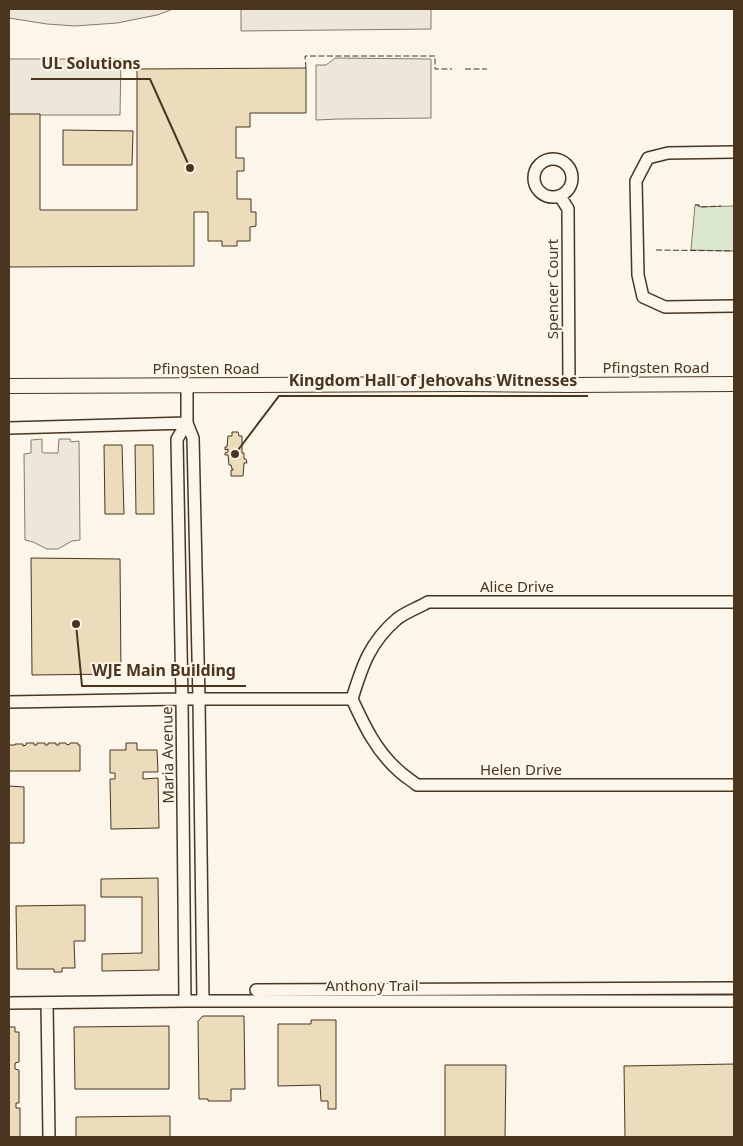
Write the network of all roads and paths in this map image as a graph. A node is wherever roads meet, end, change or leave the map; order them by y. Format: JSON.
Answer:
{"nodes":[{"id":1,"x":734,"y":152,"type":"edge"},
{"id":2,"x":560,"y":196,"type":"dead end"},
{"id":3,"x":734,"y":306,"type":"edge"},
{"id":4,"x":734,"y":384,"type":"edge"},
{"id":5,"x":187,"y":385,"type":"junction"},
{"id":6,"x":569,"y":385,"type":"junction"},
{"id":7,"x":9,"y":386,"type":"edge"},
{"id":8,"x":187,"y":422,"type":"junction"},
{"id":9,"x":9,"y":428,"type":"edge"},
{"id":10,"x":734,"y":602,"type":"edge"},
{"id":11,"x":182,"y":699,"type":"junction"},
{"id":12,"x":352,"y":699,"type":"junction"},
{"id":13,"x":199,"y":700,"type":"junction"},
{"id":14,"x":9,"y":702,"type":"edge"},
{"id":15,"x":734,"y":785,"type":"edge"},
{"id":16,"x":734,"y":988,"type":"edge"},
{"id":17,"x":256,"y":990,"type":"dead end"},
{"id":18,"x":185,"y":1001,"type":"junction"},
{"id":19,"x":203,"y":1001,"type":"junction"},
{"id":20,"x":734,"y":1001,"type":"edge"},
{"id":21,"x":9,"y":1003,"type":"edge"},
{"id":22,"x":47,"y":1003,"type":"junction"},
{"id":23,"x":49,"y":1137,"type":"edge"}],
"edges":[{"from":1,"to":3,"type":"street"},
{"from":2,"to":6,"type":"street","name":"Spencer Court"},
{"from":4,"to":6,"type":"main road","name":"Pfingsten Road"},
{"from":5,"to":6,"type":"main road","name":"Pfingsten Road"},
{"from":5,"to":7,"type":"main road","name":"Pfingsten Road"},
{"from":5,"to":8,"type":"street","name":"Maria Avenue"},
{"from":8,"to":9,"type":"street"},
{"from":8,"to":11,"type":"street","name":"Maria Avenue"},
{"from":8,"to":13,"type":"street","name":"Maria Avenue"},
{"from":10,"to":12,"type":"street","name":"Alice Drive"},
{"from":11,"to":13,"type":"street"},
{"from":11,"to":14,"type":"street"},
{"from":11,"to":18,"type":"street","name":"Maria Avenue"},
{"from":12,"to":13,"type":"street"},
{"from":12,"to":15,"type":"street","name":"Helen Drive"},
{"from":13,"to":19,"type":"street","name":"Maria Avenue"},
{"from":16,"to":17,"type":"street","name":"Anthony Trail"},
{"from":18,"to":19,"type":"street","name":"Anthony Trail"},
{"from":18,"to":22,"type":"street","name":"Anthony Trail"},
{"from":19,"to":20,"type":"street","name":"Anthony Trail"},
{"from":21,"to":22,"type":"street","name":"Anthony Trail"},
{"from":22,"to":23,"type":"street"}]}
